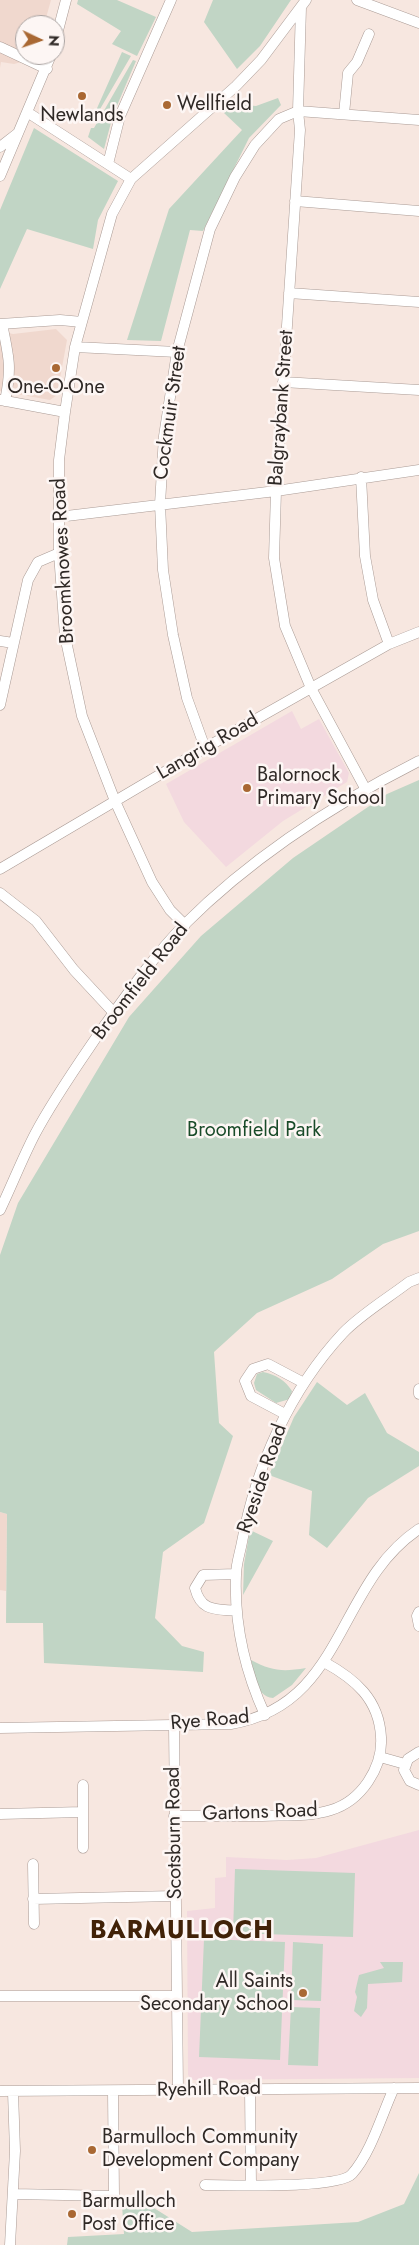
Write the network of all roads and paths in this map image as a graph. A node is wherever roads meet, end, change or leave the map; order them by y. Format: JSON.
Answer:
{"nodes":[{"id":1,"x":66,"y":0,"type":"edge"},
{"id":2,"x":170,"y":0,"type":"edge"},
{"id":3,"x":357,"y":0,"type":"edge"},
{"id":4,"x":304,"y":4,"type":"edge"},
{"id":5,"x":62,"y":15,"type":"edge"},
{"id":6,"x":419,"y":23,"type":"edge"},
{"id":7,"x":369,"y":34,"type":"dead end"},
{"id":8,"x":0,"y":47,"type":"edge"},
{"id":9,"x":48,"y":65,"type":"edge"},
{"id":10,"x":47,"y":69,"type":"junction"},
{"id":11,"x":298,"y":110,"type":"junction"},
{"id":12,"x":27,"y":112,"type":"junction"},
{"id":13,"x":344,"y":114,"type":"junction"},
{"id":14,"x":419,"y":120,"type":"edge"},
{"id":15,"x":18,"y":133,"type":"junction"},
{"id":16,"x":0,"y":147,"type":"edge"},
{"id":17,"x":108,"y":164,"type":"junction"},
{"id":18,"x":0,"y":176,"type":"edge"},
{"id":19,"x":131,"y":178,"type":"junction"},
{"id":20,"x":295,"y":201,"type":"junction"},
{"id":21,"x":419,"y":211,"type":"edge"},
{"id":22,"x":289,"y":293,"type":"junction"},
{"id":23,"x":419,"y":302,"type":"edge"},
{"id":24,"x":82,"y":322,"type":"junction"},
{"id":25,"x":1,"y":324,"type":"edge"},
{"id":26,"x":75,"y":347,"type":"junction"},
{"id":27,"x":177,"y":352,"type":"junction"},
{"id":28,"x":283,"y":382,"type":"junction"},
{"id":29,"x":419,"y":390,"type":"edge"},
{"id":30,"x":3,"y":401,"type":"edge"},
{"id":31,"x":64,"y":412,"type":"junction"},
{"id":32,"x":419,"y":470,"type":"edge"},
{"id":33,"x":361,"y":478,"type":"junction"},
{"id":34,"x":276,"y":491,"type":"junction"},
{"id":35,"x":160,"y":504,"type":"junction"},
{"id":36,"x":58,"y":517,"type":"junction"},
{"id":37,"x":59,"y":553,"type":"junction"},
{"id":38,"x":419,"y":632,"type":"edge"},
{"id":39,"x":0,"y":641,"type":"edge"},
{"id":40,"x":13,"y":643,"type":"junction"},
{"id":41,"x":389,"y":644,"type":"junction"},
{"id":42,"x":311,"y":688,"type":"junction"},
{"id":43,"x":0,"y":705,"type":"edge"},
{"id":44,"x":205,"y":748,"type":"junction"},
{"id":45,"x":419,"y":761,"type":"edge"},
{"id":46,"x":366,"y":790,"type":"junction"},
{"id":47,"x":115,"y":801,"type":"junction"},
{"id":48,"x":0,"y":870,"type":"edge"},
{"id":49,"x":0,"y":893,"type":"edge"},
{"id":50,"x":185,"y":924,"type":"junction"},
{"id":51,"x":114,"y":1013,"type":"junction"},
{"id":52,"x":0,"y":1210,"type":"edge"},
{"id":53,"x":419,"y":1278,"type":"edge"},
{"id":54,"x":304,"y":1383,"type":"junction"},
{"id":55,"x":419,"y":1389,"type":"edge"},
{"id":56,"x":419,"y":1394,"type":"edge"},
{"id":57,"x":285,"y":1414,"type":"junction"},
{"id":58,"x":419,"y":1529,"type":"edge"},
{"id":59,"x":236,"y":1574,"type":"junction"},
{"id":60,"x":236,"y":1610,"type":"junction"},
{"id":61,"x":419,"y":1612,"type":"edge"},
{"id":62,"x":419,"y":1626,"type":"edge"},
{"id":63,"x":324,"y":1662,"type":"junction"},
{"id":64,"x":265,"y":1715,"type":"junction"},
{"id":65,"x":174,"y":1726,"type":"junction"},
{"id":66,"x":0,"y":1728,"type":"edge"},
{"id":67,"x":419,"y":1752,"type":"edge"},
{"id":68,"x":380,"y":1757,"type":"junction"},
{"id":69,"x":405,"y":1764,"type":"junction"},
{"id":70,"x":83,"y":1785,"type":"dead end"},
{"id":71,"x":419,"y":1785,"type":"edge"},
{"id":72,"x":83,"y":1812,"type":"junction"},
{"id":73,"x":0,"y":1814,"type":"edge"},
{"id":74,"x":174,"y":1816,"type":"junction"},
{"id":75,"x":83,"y":1848,"type":"dead end"},
{"id":76,"x":33,"y":1864,"type":"dead end"},
{"id":77,"x":175,"y":1896,"type":"junction"},
{"id":78,"x":33,"y":1898,"type":"junction"},
{"id":79,"x":34,"y":1924,"type":"dead end"},
{"id":80,"x":0,"y":1996,"type":"edge"},
{"id":81,"x":177,"y":1996,"type":"junction"},
{"id":82,"x":394,"y":2088,"type":"junction"},
{"id":83,"x":419,"y":2088,"type":"edge"},
{"id":84,"x":250,"y":2089,"type":"junction"},
{"id":85,"x":178,"y":2090,"type":"junction"},
{"id":86,"x":113,"y":2091,"type":"junction"},
{"id":87,"x":0,"y":2092,"type":"edge"},
{"id":88,"x":13,"y":2092,"type":"junction"},
{"id":89,"x":205,"y":2185,"type":"dead end"},
{"id":90,"x":251,"y":2185,"type":"junction"},
{"id":91,"x":14,"y":2194,"type":"junction"},
{"id":92,"x":10,"y":2245,"type":"edge"}],
"edges":[{"from":1,"to":5,"type":"street"},
{"from":2,"to":17,"type":"street"},
{"from":3,"to":6,"type":"street"},
{"from":4,"to":11,"type":"street","name":"Balgraybank Street"},
{"from":4,"to":19,"type":"street"},
{"from":7,"to":13,"type":"street"},
{"from":8,"to":10,"type":"street"},
{"from":9,"to":10,"type":"street"},
{"from":10,"to":12,"type":"street"},
{"from":11,"to":13,"type":"street"},
{"from":11,"to":20,"type":"street","name":"Balgraybank Street"},
{"from":11,"to":27,"type":"street","name":"Cockmuir Street"},
{"from":12,"to":15,"type":"street"},
{"from":12,"to":17,"type":"street"},
{"from":13,"to":14,"type":"street"},
{"from":15,"to":16,"type":"street"},
{"from":15,"to":18,"type":"street"},
{"from":17,"to":19,"type":"street"},
{"from":19,"to":24,"type":"street","name":"Broomknowes Road"},
{"from":20,"to":21,"type":"street"},
{"from":20,"to":22,"type":"street","name":"Balgraybank Street"},
{"from":22,"to":23,"type":"street"},
{"from":22,"to":28,"type":"street","name":"Balgraybank Street"},
{"from":24,"to":25,"type":"street"},
{"from":24,"to":26,"type":"street","name":"Broomknowes Road"},
{"from":25,"to":30,"type":"street"},
{"from":26,"to":27,"type":"street"},
{"from":26,"to":31,"type":"street","name":"Broomknowes Road"},
{"from":27,"to":35,"type":"street","name":"Cockmuir Street"},
{"from":28,"to":29,"type":"street"},
{"from":28,"to":34,"type":"street","name":"Balgraybank Street"},
{"from":30,"to":31,"type":"street"},
{"from":31,"to":36,"type":"street","name":"Broomknowes Road"},
{"from":32,"to":33,"type":"street"},
{"from":33,"to":34,"type":"street"},
{"from":33,"to":41,"type":"street"},
{"from":34,"to":35,"type":"street"},
{"from":34,"to":42,"type":"street","name":"Balgraybank Street"},
{"from":35,"to":36,"type":"street"},
{"from":35,"to":44,"type":"street","name":"Cockmuir Street"},
{"from":36,"to":37,"type":"street","name":"Broomknowes Road"},
{"from":37,"to":40,"type":"street"},
{"from":37,"to":47,"type":"street","name":"Broomknowes Road"},
{"from":38,"to":41,"type":"street","name":"Langrig Road"},
{"from":39,"to":40,"type":"street"},
{"from":40,"to":43,"type":"street"},
{"from":41,"to":42,"type":"street","name":"Langrig Road"},
{"from":42,"to":44,"type":"street","name":"Langrig Road"},
{"from":42,"to":46,"type":"street","name":"Balgraybank Street"},
{"from":44,"to":47,"type":"street","name":"Langrig Road"},
{"from":45,"to":46,"type":"street","name":"Broomfield Road"},
{"from":46,"to":50,"type":"street","name":"Broomfield Road"},
{"from":47,"to":48,"type":"street","name":"Langrig Road"},
{"from":47,"to":50,"type":"street","name":"Broomknowes Road"},
{"from":49,"to":51,"type":"street"},
{"from":50,"to":51,"type":"street","name":"Broomfield Road"},
{"from":51,"to":52,"type":"street","name":"Broomfield Road"},
{"from":53,"to":54,"type":"street","name":"Ryeside Road"},
{"from":54,"to":57,"type":"street","name":"Ryeside Road"},
{"from":54,"to":57,"type":"street","name":"Ryeside Road"},
{"from":55,"to":56,"type":"street"},
{"from":57,"to":59,"type":"street","name":"Ryeside Road"},
{"from":58,"to":63,"type":"street","name":"Rye Road"},
{"from":59,"to":60,"type":"street","name":"Ryeside Road"},
{"from":59,"to":60,"type":"street"},
{"from":60,"to":64,"type":"street","name":"Ryeside Road"},
{"from":61,"to":62,"type":"street"},
{"from":63,"to":64,"type":"street","name":"Rye Road"},
{"from":63,"to":68,"type":"street","name":"Gartons Road"},
{"from":64,"to":65,"type":"street","name":"Rye Road"},
{"from":65,"to":66,"type":"street","name":"Rye Road"},
{"from":65,"to":74,"type":"street","name":"Scotsburn Road"},
{"from":67,"to":69,"type":"street"},
{"from":68,"to":69,"type":"street"},
{"from":68,"to":74,"type":"street","name":"Gartons Road"},
{"from":69,"to":71,"type":"street"},
{"from":70,"to":72,"type":"street"},
{"from":72,"to":73,"type":"street"},
{"from":72,"to":75,"type":"street"},
{"from":74,"to":77,"type":"street","name":"Scotsburn Road"},
{"from":76,"to":78,"type":"street"},
{"from":77,"to":78,"type":"street"},
{"from":77,"to":81,"type":"street","name":"Scotsburn Road"},
{"from":78,"to":79,"type":"street"},
{"from":80,"to":81,"type":"street"},
{"from":81,"to":85,"type":"street","name":"Scotsburn Road"},
{"from":82,"to":83,"type":"street","name":"Ryehill Road"},
{"from":82,"to":84,"type":"street","name":"Ryehill Road"},
{"from":82,"to":90,"type":"street"},
{"from":84,"to":85,"type":"street","name":"Ryehill Road"},
{"from":84,"to":90,"type":"street"},
{"from":85,"to":86,"type":"street","name":"Ryehill Road"},
{"from":86,"to":88,"type":"street","name":"Ryehill Road"},
{"from":86,"to":91,"type":"street"},
{"from":87,"to":88,"type":"street","name":"Ryehill Road"},
{"from":88,"to":91,"type":"street"},
{"from":89,"to":90,"type":"street"},
{"from":91,"to":92,"type":"street"}]}
